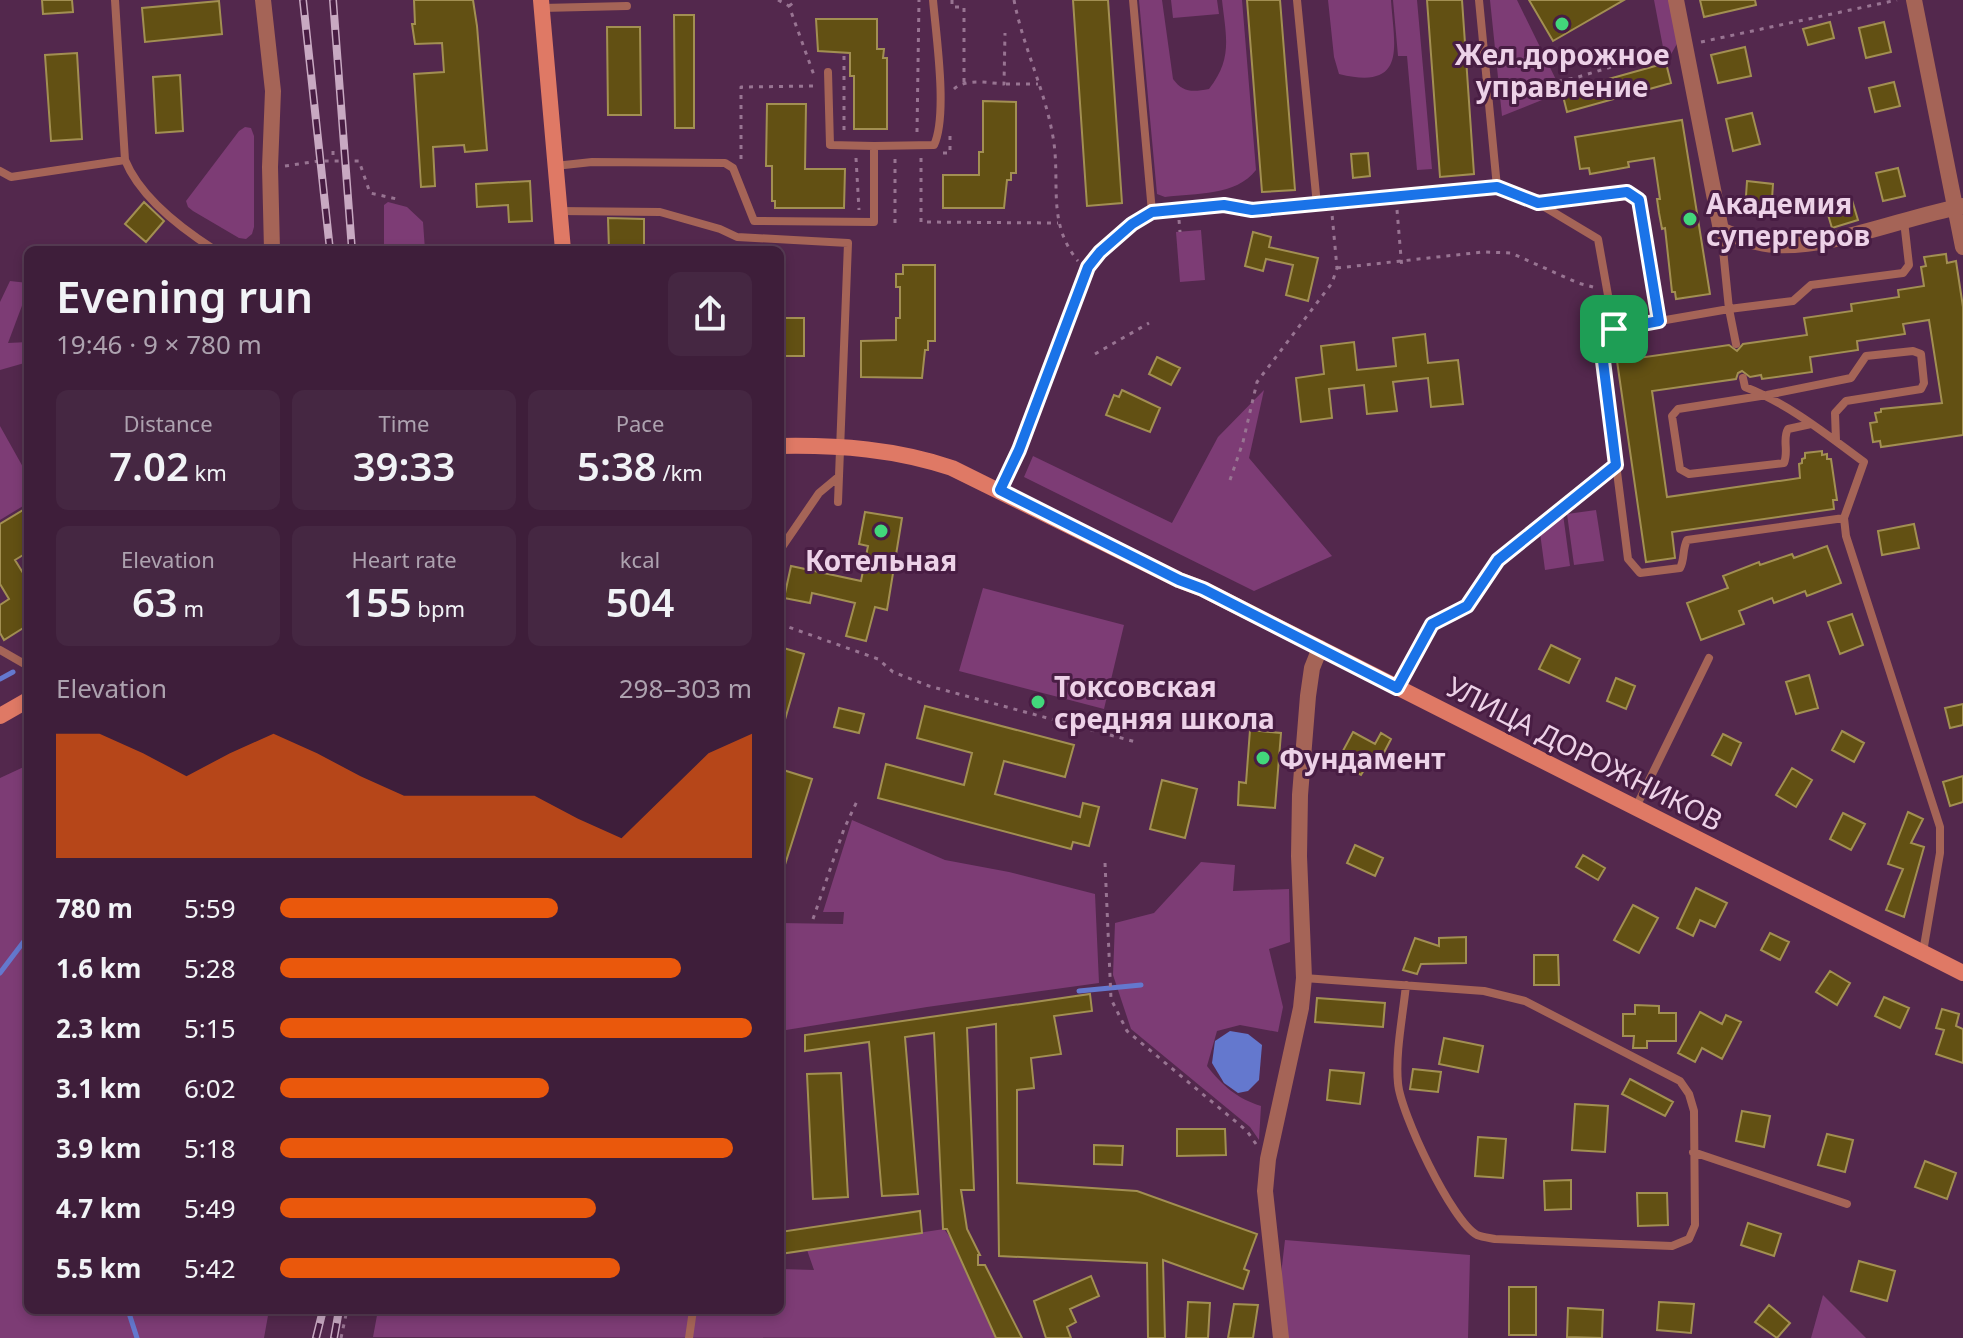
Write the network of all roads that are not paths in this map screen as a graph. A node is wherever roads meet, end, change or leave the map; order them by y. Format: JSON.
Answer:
{"nodes":[{"id":1,"x":115,"y":0,"type":"edge"},
{"id":2,"x":263,"y":0,"type":"edge"},
{"id":3,"x":933,"y":0,"type":"edge"},
{"id":4,"x":1133,"y":0,"type":"edge"},
{"id":5,"x":1297,"y":0,"type":"edge"},
{"id":6,"x":1479,"y":0,"type":"edge"},
{"id":7,"x":1676,"y":0,"type":"edge"},
{"id":8,"x":1914,"y":0,"type":"edge"},
{"id":9,"x":542,"y":4,"type":"edge"},
{"id":10,"x":627,"y":6,"type":"dead end"},
{"id":11,"x":828,"y":72,"type":"dead end"},
{"id":12,"x":874,"y":146,"type":"junction"},
{"id":13,"x":125,"y":160,"type":"junction"},
{"id":14,"x":554,"y":166,"type":"junction"},
{"id":15,"x":0,"y":171,"type":"edge"},
{"id":16,"x":1497,"y":187,"type":"junction"},
{"id":17,"x":1538,"y":203,"type":"junction"},
{"id":18,"x":1317,"y":205,"type":"junction"},
{"id":19,"x":1960,"y":207,"type":"edge"},
{"id":20,"x":558,"y":211,"type":"junction"},
{"id":21,"x":1152,"y":212,"type":"junction"},
{"id":22,"x":1904,"y":220,"type":"junction"},
{"id":23,"x":1721,"y":230,"type":"junction"},
{"id":24,"x":209,"y":246,"type":"edge"},
{"id":25,"x":272,"y":246,"type":"edge"},
{"id":26,"x":562,"y":246,"type":"edge"},
{"id":27,"x":1963,"y":247,"type":"edge"},
{"id":28,"x":1729,"y":309,"type":"junction"},
{"id":29,"x":1659,"y":321,"type":"junction"},
{"id":30,"x":1614,"y":329,"type":"junction"},
{"id":31,"x":1736,"y":344,"type":"dead end"},
{"id":32,"x":1743,"y":378,"type":"dead end"},
{"id":33,"x":1767,"y":395,"type":"junction"},
{"id":34,"x":1812,"y":424,"type":"junction"},
{"id":35,"x":1836,"y":441,"type":"junction"},
{"id":36,"x":784,"y":445,"type":"edge"},
{"id":37,"x":839,"y":445,"type":"junction"},
{"id":38,"x":837,"y":478,"type":"junction"},
{"id":39,"x":1000,"y":490,"type":"junction"},
{"id":40,"x":838,"y":502,"type":"dead end"},
{"id":41,"x":1844,"y":518,"type":"junction"},
{"id":42,"x":784,"y":544,"type":"edge"},
{"id":43,"x":1432,"y":624,"type":"road end"},
{"id":44,"x":1320,"y":648,"type":"junction"},
{"id":45,"x":0,"y":650,"type":"edge"},
{"id":46,"x":1709,"y":658,"type":"dead end"},
{"id":47,"x":24,"y":664,"type":"edge"},
{"id":48,"x":1397,"y":688,"type":"junction"},
{"id":49,"x":24,"y":702,"type":"edge"},
{"id":50,"x":0,"y":716,"type":"edge"},
{"id":51,"x":1635,"y":807,"type":"junction"},
{"id":52,"x":1923,"y":952,"type":"junction"},
{"id":53,"x":1963,"y":973,"type":"edge"},
{"id":54,"x":1304,"y":978,"type":"junction"},
{"id":55,"x":1406,"y":985,"type":"junction"},
{"id":56,"x":1693,"y":1152,"type":"junction"},
{"id":57,"x":1847,"y":1204,"type":"dead end"},
{"id":58,"x":692,"y":1314,"type":"edge"},
{"id":59,"x":689,"y":1338,"type":"edge"},
{"id":60,"x":1281,"y":1338,"type":"edge"}],
"edges":[{"from":1,"to":13,"type":"lane"},
{"from":2,"to":25,"type":"street"},
{"from":3,"to":12,"type":"lane"},
{"from":4,"to":21,"type":"lane"},
{"from":5,"to":18,"type":"lane"},
{"from":6,"to":16,"type":"lane"},
{"from":7,"to":23,"type":"street"},
{"from":8,"to":19,"type":"street"},
{"from":9,"to":10,"type":"lane"},
{"from":9,"to":14,"type":"main road"},
{"from":11,"to":12,"type":"lane"},
{"from":12,"to":14,"type":"lane"},
{"from":13,"to":15,"type":"lane"},
{"from":13,"to":24,"type":"lane"},
{"from":14,"to":20,"type":"main road"},
{"from":16,"to":17,"type":"lane"},
{"from":16,"to":18,"type":"lane"},
{"from":17,"to":29,"type":"lane"},
{"from":17,"to":30,"type":"lane"},
{"from":18,"to":21,"type":"lane"},
{"from":19,"to":22,"type":"street"},
{"from":19,"to":27,"type":"street"},
{"from":20,"to":26,"type":"main road"},
{"from":20,"to":37,"type":"lane"},
{"from":21,"to":39,"type":"lane"},
{"from":22,"to":23,"type":"street"},
{"from":22,"to":28,"type":"lane"},
{"from":23,"to":28,"type":"lane"},
{"from":28,"to":29,"type":"lane"},
{"from":28,"to":31,"type":"lane"},
{"from":29,"to":30,"type":"lane"},
{"from":30,"to":41,"type":"lane"},
{"from":32,"to":33,"type":"lane"},
{"from":33,"to":34,"type":"lane"},
{"from":33,"to":34,"type":"lane"},
{"from":33,"to":35,"type":"lane"},
{"from":34,"to":35,"type":"lane"},
{"from":35,"to":41,"type":"lane"},
{"from":36,"to":37,"type":"main road","name":"УЛИЦА ДОРОЖНИКОВ"},
{"from":37,"to":38,"type":"lane"},
{"from":37,"to":39,"type":"main road","name":"УЛИЦА ДОРОЖНИКОВ"},
{"from":38,"to":40,"type":"lane"},
{"from":38,"to":42,"type":"lane"},
{"from":39,"to":44,"type":"main road","name":"УЛИЦА ДОРОЖНИКОВ"},
{"from":41,"to":52,"type":"lane"},
{"from":43,"to":48,"type":"lane"},
{"from":44,"to":48,"type":"main road","name":"УЛИЦА ДОРОЖНИКОВ"},
{"from":44,"to":54,"type":"street"},
{"from":45,"to":47,"type":"lane"},
{"from":46,"to":51,"type":"lane"},
{"from":48,"to":51,"type":"main road","name":"УЛИЦА ДОРОЖНИКОВ"},
{"from":49,"to":50,"type":"main road"},
{"from":51,"to":52,"type":"main road","name":"УЛИЦА ДОРОЖНИКОВ"},
{"from":52,"to":53,"type":"main road","name":"УЛИЦА ДОРОЖНИКОВ"},
{"from":54,"to":55,"type":"lane"},
{"from":54,"to":60,"type":"street"},
{"from":55,"to":56,"type":"lane"},
{"from":55,"to":56,"type":"lane"},
{"from":56,"to":57,"type":"lane"},
{"from":58,"to":59,"type":"lane"}]}
